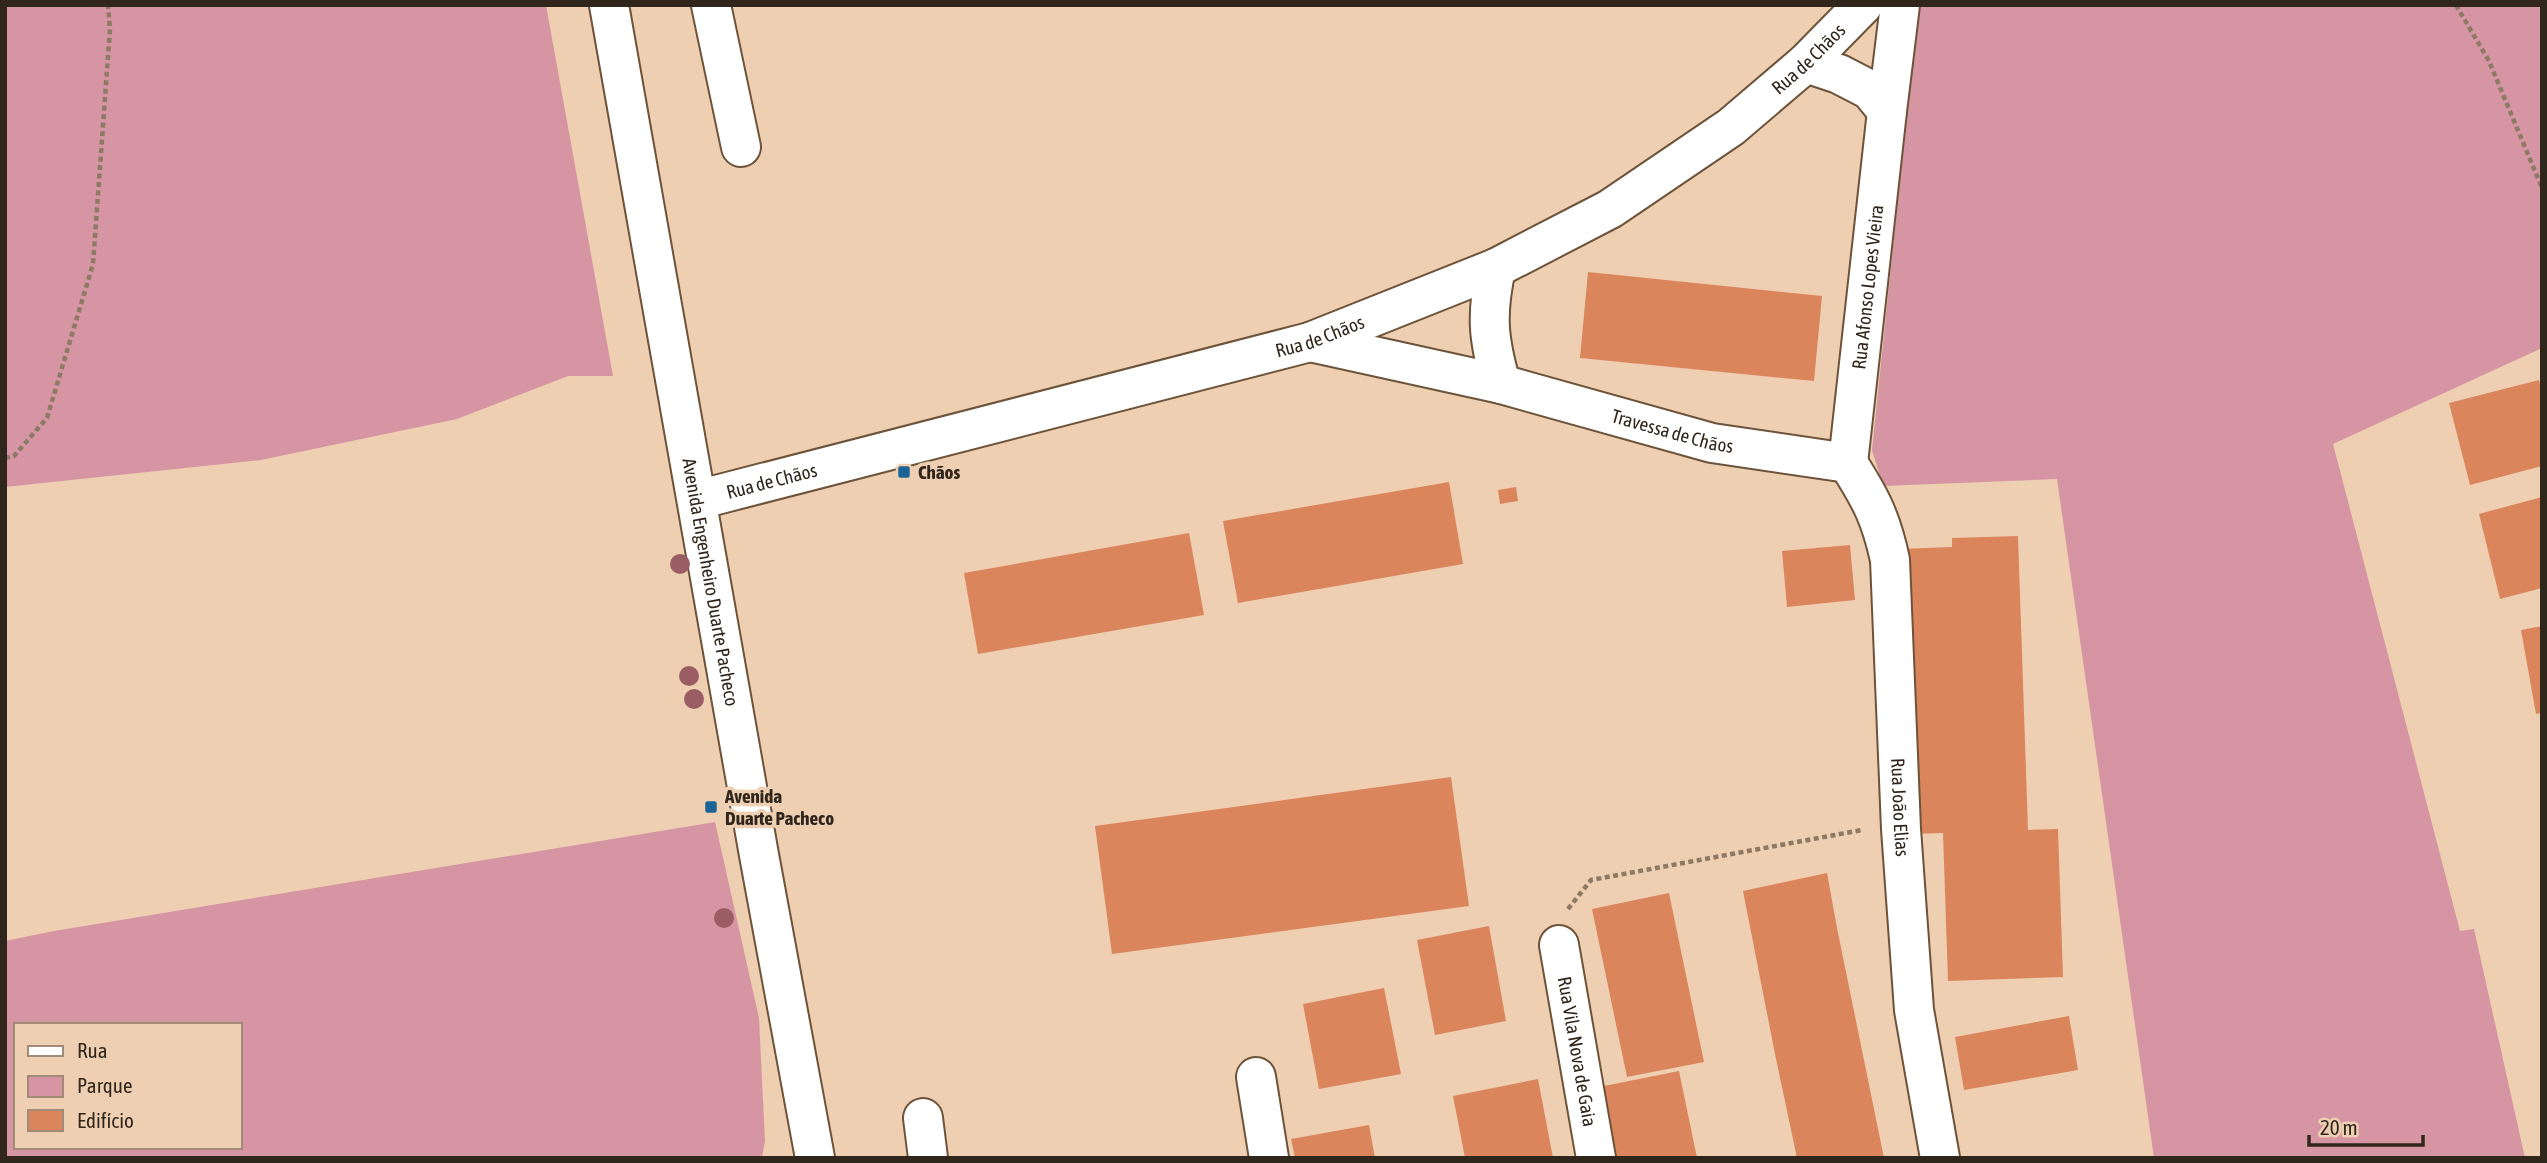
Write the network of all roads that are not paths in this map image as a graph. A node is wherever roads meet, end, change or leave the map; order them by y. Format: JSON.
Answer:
{"nodes":[{"id":1,"x":609,"y":5,"type":"edge"},
{"id":2,"x":711,"y":5,"type":"edge"},
{"id":3,"x":1863,"y":5,"type":"edge"},
{"id":4,"x":1900,"y":5,"type":"edge"},
{"id":5,"x":1806,"y":63,"type":"junction"},
{"id":6,"x":1887,"y":111,"type":"junction"},
{"id":7,"x":741,"y":147,"type":"dead end"},
{"id":8,"x":1496,"y":268,"type":"junction"},
{"id":9,"x":1310,"y":342,"type":"junction"},
{"id":10,"x":1502,"y":384,"type":"junction"},
{"id":11,"x":1848,"y":463,"type":"junction"},
{"id":12,"x":697,"y":500,"type":"junction"},
{"id":13,"x":1559,"y":945,"type":"road end"},
{"id":14,"x":1256,"y":1077,"type":"dead end"},
{"id":15,"x":923,"y":1118,"type":"dead end"},
{"id":16,"x":815,"y":1158,"type":"edge"},
{"id":17,"x":928,"y":1158,"type":"edge"},
{"id":18,"x":1269,"y":1158,"type":"edge"},
{"id":19,"x":1596,"y":1158,"type":"edge"},
{"id":20,"x":1940,"y":1158,"type":"edge"}],
"edges":[{"from":1,"to":12,"type":"street","name":"Avenida Engenheiro Duarte Pacheco"},
{"from":2,"to":7,"type":"street"},
{"from":3,"to":5,"type":"street","name":"Rua de Chãos"},
{"from":4,"to":6,"type":"street","name":"Rua Afonso Lopes Vieira"},
{"from":5,"to":6,"type":"street"},
{"from":5,"to":8,"type":"street","name":"Rua de Chãos"},
{"from":6,"to":11,"type":"street","name":"Rua Afonso Lopes Vieira"},
{"from":8,"to":9,"type":"street","name":"Rua de Chãos"},
{"from":8,"to":10,"type":"street"},
{"from":9,"to":10,"type":"street","name":"Travessa de Chãos"},
{"from":9,"to":12,"type":"street","name":"Rua de Chãos"},
{"from":10,"to":11,"type":"street","name":"Travessa de Chãos"},
{"from":11,"to":20,"type":"street","name":"Rua João Elias"},
{"from":12,"to":16,"type":"street","name":"Avenida Engenheiro Duarte Pacheco"},
{"from":13,"to":19,"type":"street","name":"Rua Vila Nova de Gaia"},
{"from":14,"to":18,"type":"street"},
{"from":15,"to":17,"type":"street"}]}
